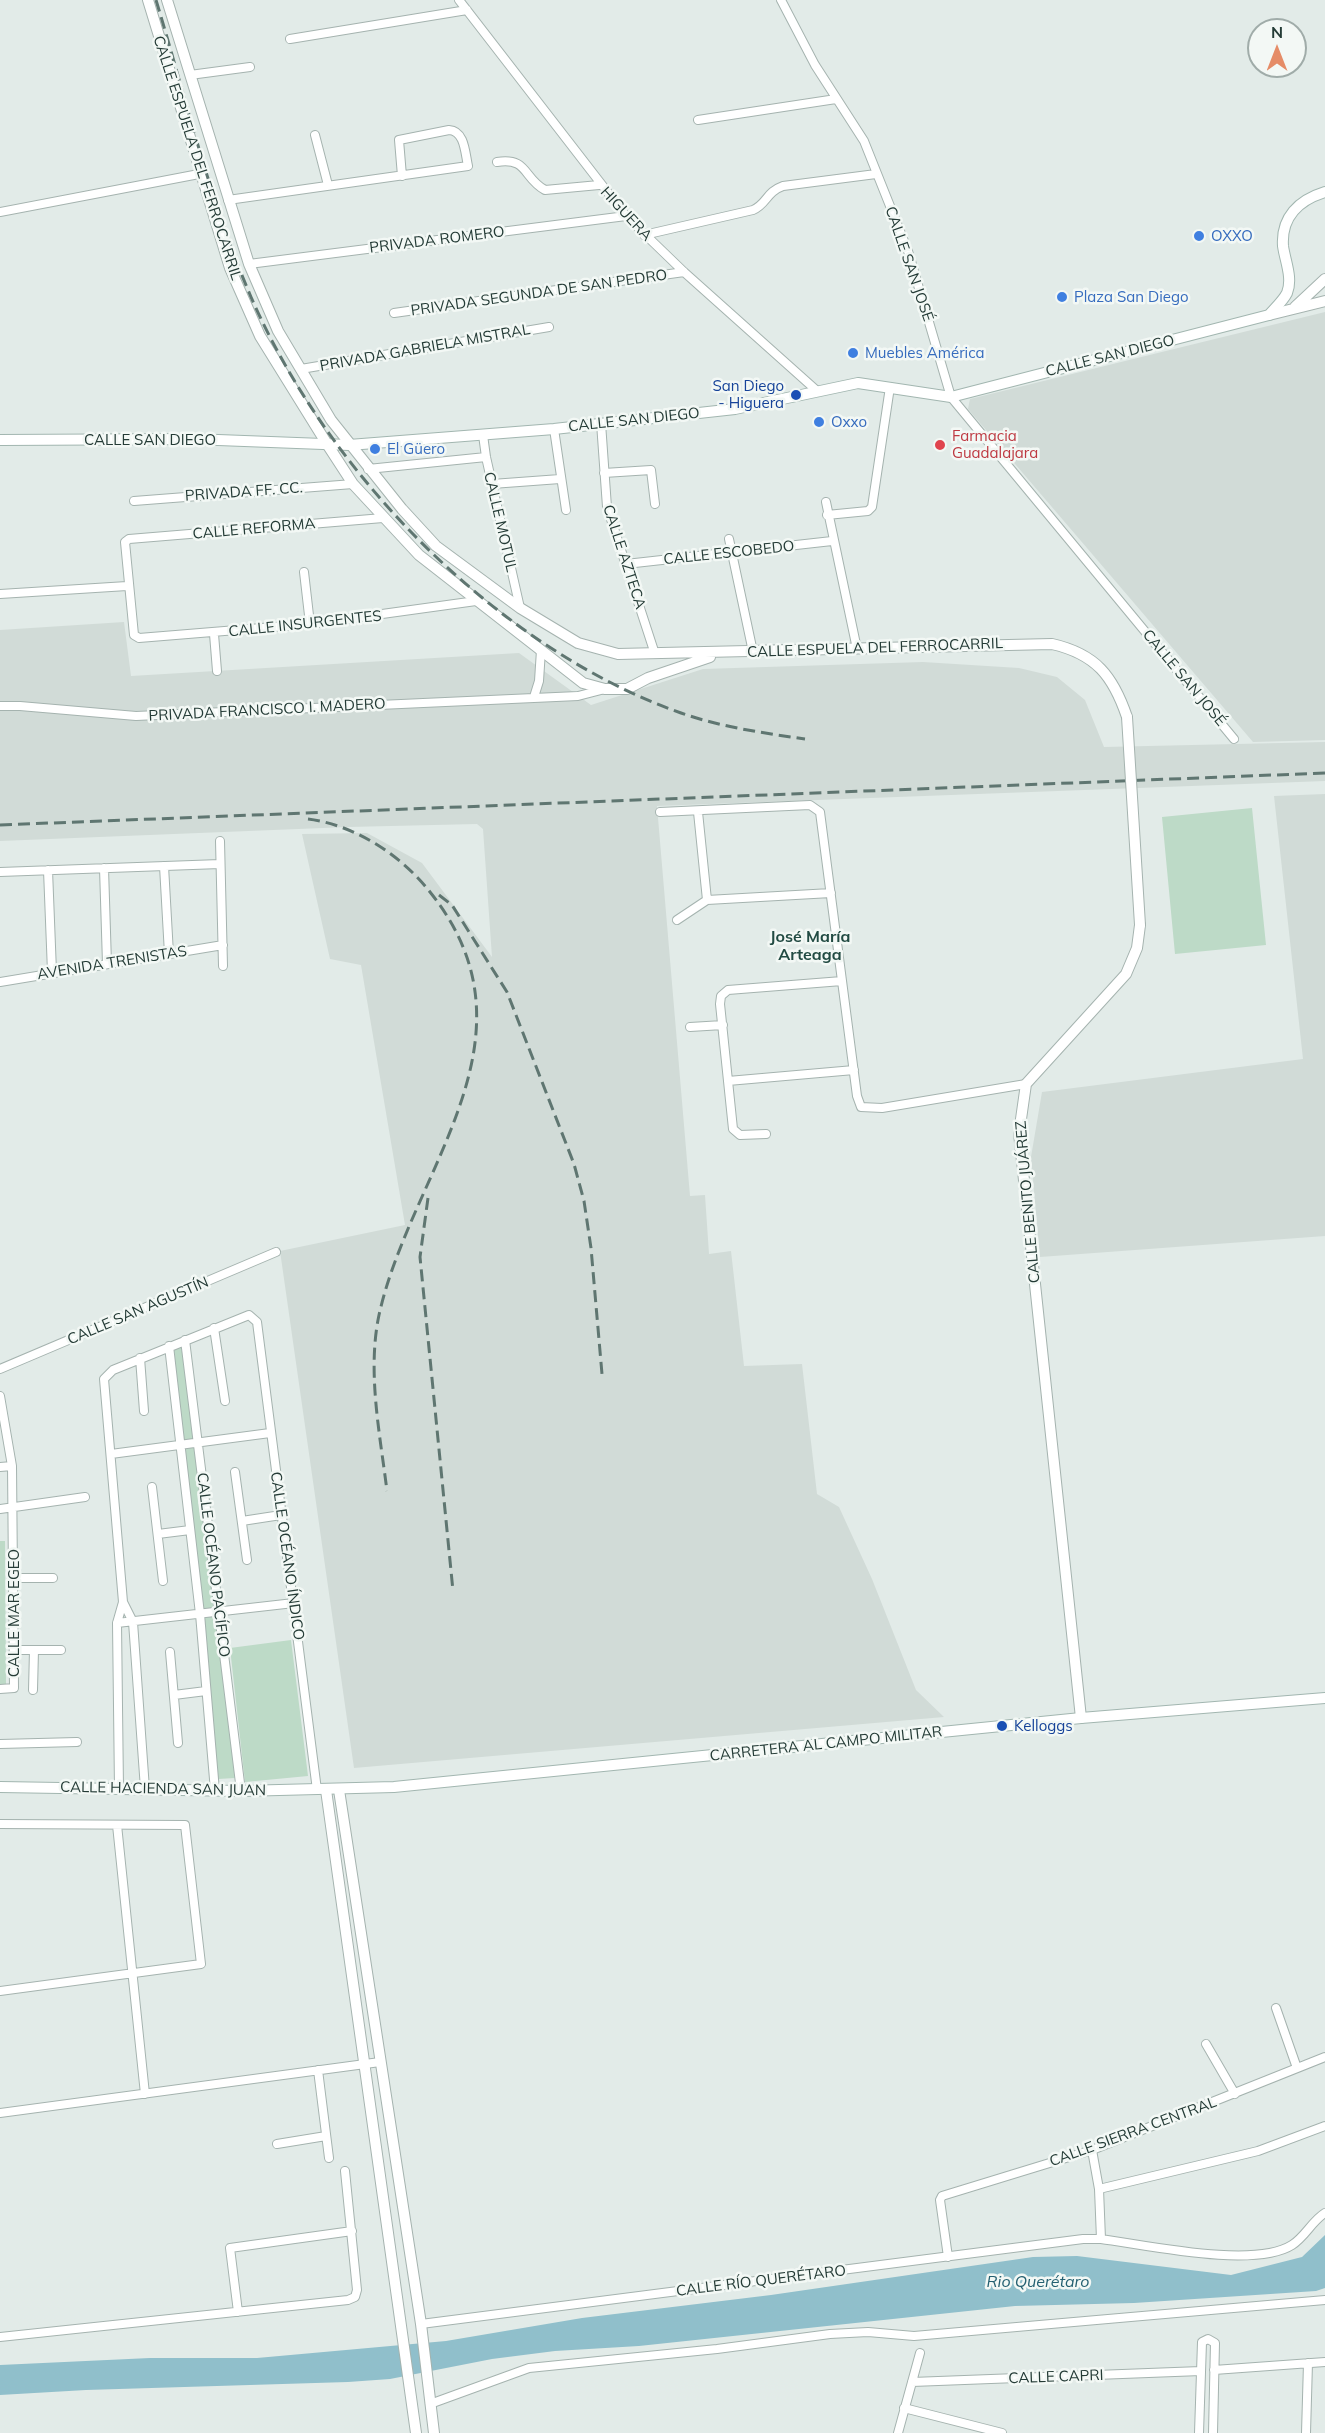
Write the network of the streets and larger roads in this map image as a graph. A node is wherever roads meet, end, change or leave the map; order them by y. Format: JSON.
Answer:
{"nodes":[{"id":1,"x":147,"y":0,"type":"edge"},
{"id":2,"x":167,"y":0,"type":"edge"},
{"id":3,"x":459,"y":0,"type":"edge"},
{"id":4,"x":781,"y":0,"type":"edge"},
{"id":5,"x":467,"y":10,"type":"junction"},
{"id":6,"x":290,"y":39,"type":"dead end"},
{"id":7,"x":250,"y":67,"type":"dead end"},
{"id":8,"x":190,"y":75,"type":"junction"},
{"id":9,"x":836,"y":99,"type":"junction"},
{"id":10,"x":698,"y":120,"type":"dead end"},
{"id":11,"x":315,"y":135,"type":"dead end"},
{"id":12,"x":497,"y":162,"type":"dead end"},
{"id":13,"x":199,"y":174,"type":"junction"},
{"id":14,"x":876,"y":174,"type":"junction"},
{"id":15,"x":402,"y":176,"type":"junction"},
{"id":16,"x":328,"y":185,"type":"junction"},
{"id":17,"x":599,"y":185,"type":"junction"},
{"id":18,"x":1325,"y":192,"type":"edge"},
{"id":19,"x":228,"y":200,"type":"junction"},
{"id":20,"x":0,"y":212,"type":"edge"},
{"id":21,"x":626,"y":216,"type":"junction"},
{"id":22,"x":644,"y":235,"type":"junction"},
{"id":23,"x":249,"y":264,"type":"junction"},
{"id":24,"x":684,"y":272,"type":"junction"},
{"id":25,"x":1325,"y":279,"type":"edge"},
{"id":26,"x":1325,"y":301,"type":"edge"},
{"id":27,"x":1293,"y":309,"type":"junction"},
{"id":28,"x":394,"y":313,"type":"dead end"},
{"id":29,"x":1269,"y":315,"type":"junction"},
{"id":30,"x":549,"y":327,"type":"dead end"},
{"id":31,"x":301,"y":369,"type":"junction"},
{"id":32,"x":890,"y":387,"type":"junction"},
{"id":33,"x":816,"y":390,"type":"junction"},
{"id":34,"x":951,"y":397,"type":"junction"},
{"id":35,"x":601,"y":423,"type":"junction"},
{"id":36,"x":554,"y":429,"type":"junction"},
{"id":37,"x":483,"y":435,"type":"junction"},
{"id":38,"x":0,"y":440,"type":"edge"},
{"id":39,"x":327,"y":444,"type":"junction"},
{"id":40,"x":349,"y":445,"type":"junction"},
{"id":41,"x":486,"y":457,"type":"junction"},
{"id":42,"x":368,"y":469,"type":"junction"},
{"id":43,"x":604,"y":473,"type":"junction"},
{"id":44,"x":560,"y":478,"type":"junction"},
{"id":45,"x":353,"y":484,"type":"junction"},
{"id":46,"x":492,"y":484,"type":"junction"},
{"id":47,"x":134,"y":501,"type":"dead end"},
{"id":48,"x":826,"y":502,"type":"dead end"},
{"id":49,"x":655,"y":504,"type":"dead end"},
{"id":50,"x":566,"y":510,"type":"dead end"},
{"id":51,"x":827,"y":515,"type":"junction"},
{"id":52,"x":383,"y":518,"type":"junction"},
{"id":53,"x":729,"y":539,"type":"dead end"},
{"id":54,"x":832,"y":541,"type":"junction"},
{"id":55,"x":733,"y":552,"type":"junction"},
{"id":56,"x":626,"y":564,"type":"junction"},
{"id":57,"x":304,"y":572,"type":"dead end"},
{"id":58,"x":127,"y":586,"type":"junction"},
{"id":59,"x":0,"y":594,"type":"edge"},
{"id":60,"x":476,"y":601,"type":"junction"},
{"id":61,"x":520,"y":608,"type":"junction"},
{"id":62,"x":310,"y":624,"type":"junction"},
{"id":63,"x":214,"y":634,"type":"junction"},
{"id":64,"x":857,"y":649,"type":"junction"},
{"id":65,"x":541,"y":650,"type":"junction"},
{"id":66,"x":753,"y":652,"type":"junction"},
{"id":67,"x":721,"y":653,"type":"junction"},
{"id":68,"x":655,"y":654,"type":"junction"},
{"id":69,"x":217,"y":671,"type":"dead end"},
{"id":70,"x":605,"y":689,"type":"junction"},
{"id":71,"x":534,"y":697,"type":"junction"},
{"id":72,"x":0,"y":706,"type":"edge"},
{"id":73,"x":1234,"y":739,"type":"dead end"},
{"id":74,"x":660,"y":812,"type":"dead end"},
{"id":75,"x":698,"y":812,"type":"junction"},
{"id":76,"x":220,"y":842,"type":"dead end"},
{"id":77,"x":220,"y":864,"type":"junction"},
{"id":78,"x":164,"y":866,"type":"junction"},
{"id":79,"x":104,"y":868,"type":"junction"},
{"id":80,"x":48,"y":870,"type":"junction"},
{"id":81,"x":0,"y":872,"type":"edge"},
{"id":82,"x":831,"y":893,"type":"junction"},
{"id":83,"x":706,"y":900,"type":"junction"},
{"id":84,"x":677,"y":920,"type":"dead end"},
{"id":85,"x":223,"y":945,"type":"junction"},
{"id":86,"x":169,"y":954,"type":"junction"},
{"id":87,"x":107,"y":964,"type":"junction"},
{"id":88,"x":223,"y":966,"type":"dead end"},
{"id":89,"x":52,"y":972,"type":"junction"},
{"id":90,"x":842,"y":981,"type":"junction"},
{"id":91,"x":0,"y":982,"type":"edge"},
{"id":92,"x":723,"y":1025,"type":"junction"},
{"id":93,"x":690,"y":1028,"type":"dead end"},
{"id":94,"x":854,"y":1070,"type":"junction"},
{"id":95,"x":728,"y":1081,"type":"junction"},
{"id":96,"x":1026,"y":1084,"type":"junction"},
{"id":97,"x":766,"y":1134,"type":"dead end"},
{"id":98,"x":276,"y":1252,"type":"dead end"},
{"id":99,"x":214,"y":1328,"type":"junction"},
{"id":100,"x":185,"y":1340,"type":"junction"},
{"id":101,"x":169,"y":1346,"type":"junction"},
{"id":102,"x":140,"y":1358,"type":"junction"},
{"id":103,"x":0,"y":1369,"type":"edge"},
{"id":104,"x":0,"y":1396,"type":"edge"},
{"id":105,"x":225,"y":1401,"type":"dead end"},
{"id":106,"x":144,"y":1411,"type":"dead end"},
{"id":107,"x":270,"y":1433,"type":"junction"},
{"id":108,"x":198,"y":1443,"type":"junction"},
{"id":109,"x":180,"y":1446,"type":"junction"},
{"id":110,"x":111,"y":1454,"type":"junction"},
{"id":111,"x":12,"y":1466,"type":"junction"},
{"id":112,"x":0,"y":1467,"type":"edge"},
{"id":113,"x":235,"y":1472,"type":"dead end"},
{"id":114,"x":152,"y":1487,"type":"dead end"},
{"id":115,"x":85,"y":1497,"type":"dead end"},
{"id":116,"x":12,"y":1507,"type":"junction"},
{"id":117,"x":0,"y":1509,"type":"edge"},
{"id":118,"x":281,"y":1515,"type":"junction"},
{"id":119,"x":242,"y":1521,"type":"junction"},
{"id":120,"x":190,"y":1530,"type":"junction"},
{"id":121,"x":158,"y":1534,"type":"junction"},
{"id":122,"x":248,"y":1560,"type":"dead end"},
{"id":123,"x":14,"y":1578,"type":"junction"},
{"id":124,"x":53,"y":1578,"type":"dead end"},
{"id":125,"x":163,"y":1581,"type":"dead end"},
{"id":126,"x":123,"y":1602,"type":"junction"},
{"id":127,"x":294,"y":1603,"type":"junction"},
{"id":128,"x":220,"y":1612,"type":"junction"},
{"id":129,"x":200,"y":1614,"type":"junction"},
{"id":130,"x":133,"y":1622,"type":"junction"},
{"id":131,"x":117,"y":1623,"type":"junction"},
{"id":132,"x":15,"y":1650,"type":"junction"},
{"id":133,"x":34,"y":1650,"type":"junction"},
{"id":134,"x":61,"y":1650,"type":"dead end"},
{"id":135,"x":170,"y":1652,"type":"dead end"},
{"id":136,"x":0,"y":1689,"type":"edge"},
{"id":137,"x":33,"y":1690,"type":"dead end"},
{"id":138,"x":206,"y":1691,"type":"junction"},
{"id":139,"x":174,"y":1695,"type":"junction"},
{"id":140,"x":1325,"y":1698,"type":"edge"},
{"id":141,"x":1081,"y":1718,"type":"junction"},
{"id":142,"x":77,"y":1742,"type":"dead end"},
{"id":143,"x":178,"y":1743,"type":"dead end"},
{"id":144,"x":0,"y":1744,"type":"edge"},
{"id":145,"x":0,"y":1787,"type":"edge"},
{"id":146,"x":119,"y":1789,"type":"junction"},
{"id":147,"x":145,"y":1789,"type":"junction"},
{"id":148,"x":322,"y":1790,"type":"junction"},
{"id":149,"x":339,"y":1790,"type":"junction"},
{"id":150,"x":215,"y":1791,"type":"junction"},
{"id":151,"x":240,"y":1791,"type":"junction"},
{"id":152,"x":0,"y":1824,"type":"edge"},
{"id":153,"x":117,"y":1825,"type":"junction"},
{"id":154,"x":132,"y":1971,"type":"junction"},
{"id":155,"x":0,"y":1991,"type":"edge"},
{"id":156,"x":1275,"y":2008,"type":"dead end"},
{"id":157,"x":1206,"y":2044,"type":"dead end"},
{"id":158,"x":1325,"y":2057,"type":"edge"},
{"id":159,"x":380,"y":2062,"type":"junction"},
{"id":160,"x":365,"y":2064,"type":"junction"},
{"id":161,"x":1297,"y":2068,"type":"junction"},
{"id":162,"x":318,"y":2070,"type":"junction"},
{"id":163,"x":145,"y":2094,"type":"junction"},
{"id":164,"x":1235,"y":2094,"type":"junction"},
{"id":165,"x":0,"y":2113,"type":"edge"},
{"id":166,"x":1325,"y":2126,"type":"edge"},
{"id":167,"x":326,"y":2136,"type":"junction"},
{"id":168,"x":277,"y":2144,"type":"dead end"},
{"id":169,"x":1092,"y":2150,"type":"junction"},
{"id":170,"x":329,"y":2158,"type":"dead end"},
{"id":171,"x":345,"y":2171,"type":"dead end"},
{"id":172,"x":1099,"y":2189,"type":"junction"},
{"id":173,"x":1325,"y":2213,"type":"edge"},
{"id":174,"x":352,"y":2231,"type":"junction"},
{"id":175,"x":1101,"y":2239,"type":"junction"},
{"id":176,"x":948,"y":2257,"type":"junction"},
{"id":177,"x":1325,"y":2300,"type":"edge"},
{"id":178,"x":238,"y":2312,"type":"junction"},
{"id":179,"x":421,"y":2324,"type":"junction"},
{"id":180,"x":0,"y":2337,"type":"edge"},
{"id":181,"x":920,"y":2353,"type":"dead end"},
{"id":182,"x":1325,"y":2362,"type":"edge"},
{"id":183,"x":1308,"y":2363,"type":"junction"},
{"id":184,"x":1214,"y":2370,"type":"junction"},
{"id":185,"x":1201,"y":2372,"type":"junction"},
{"id":186,"x":912,"y":2382,"type":"junction"},
{"id":187,"x":430,"y":2404,"type":"junction"},
{"id":188,"x":904,"y":2408,"type":"junction"},
{"id":189,"x":1200,"y":2422,"type":"junction"},
{"id":190,"x":1214,"y":2423,"type":"junction"},
{"id":191,"x":416,"y":2433,"type":"edge"},
{"id":192,"x":434,"y":2433,"type":"edge"},
{"id":193,"x":898,"y":2433,"type":"edge"},
{"id":194,"x":1002,"y":2433,"type":"edge"},
{"id":195,"x":1199,"y":2433,"type":"edge"},
{"id":196,"x":1214,"y":2433,"type":"edge"},
{"id":197,"x":1306,"y":2433,"type":"edge"}],
"edges":[{"from":1,"to":13,"type":"street","name":"CALLE ESPUELA DEL FERROCARRIL"},
{"from":2,"to":8,"type":"street","name":"CALLE ESPUELA DEL FERROCARRIL"},
{"from":3,"to":5,"type":"street","name":"HIGUERA"},
{"from":4,"to":9,"type":"street","name":"CALLE SAN JOSÉ"},
{"from":5,"to":6,"type":"street"},
{"from":5,"to":17,"type":"street","name":"HIGUERA"},
{"from":7,"to":8,"type":"street"},
{"from":8,"to":19,"type":"street","name":"CALLE ESPUELA DEL FERROCARRIL"},
{"from":9,"to":10,"type":"street"},
{"from":9,"to":14,"type":"street","name":"CALLE SAN JOSÉ"},
{"from":11,"to":16,"type":"street"},
{"from":12,"to":17,"type":"street"},
{"from":13,"to":20,"type":"street"},
{"from":13,"to":39,"type":"street","name":"CALLE ESPUELA DEL FERROCARRIL"},
{"from":14,"to":22,"type":"street"},
{"from":14,"to":34,"type":"street","name":"CALLE SAN JOSÉ"},
{"from":15,"to":15,"type":"street"},
{"from":15,"to":16,"type":"street"},
{"from":16,"to":19,"type":"street"},
{"from":17,"to":21,"type":"street","name":"HIGUERA"},
{"from":18,"to":29,"type":"street"},
{"from":19,"to":23,"type":"street","name":"CALLE ESPUELA DEL FERROCARRIL"},
{"from":21,"to":22,"type":"street","name":"HIGUERA"},
{"from":21,"to":23,"type":"street","name":"PRIVADA ROMERO"},
{"from":22,"to":24,"type":"street","name":"HIGUERA"},
{"from":23,"to":31,"type":"street","name":"CALLE ESPUELA DEL FERROCARRIL"},
{"from":24,"to":28,"type":"street","name":"PRIVADA SEGUNDA DE SAN PEDRO"},
{"from":24,"to":33,"type":"street","name":"HIGUERA"},
{"from":25,"to":27,"type":"street"},
{"from":26,"to":27,"type":"street","name":"CALLE SAN DIEGO"},
{"from":27,"to":29,"type":"street","name":"CALLE SAN DIEGO"},
{"from":29,"to":34,"type":"street","name":"CALLE SAN DIEGO"},
{"from":30,"to":31,"type":"street","name":"PRIVADA GABRIELA MISTRAL"},
{"from":31,"to":40,"type":"street","name":"CALLE ESPUELA DEL FERROCARRIL"},
{"from":32,"to":33,"type":"street","name":"CALLE SAN DIEGO"},
{"from":32,"to":34,"type":"street","name":"CALLE SAN DIEGO"},
{"from":32,"to":51,"type":"street"},
{"from":33,"to":35,"type":"street","name":"CALLE SAN DIEGO"},
{"from":34,"to":73,"type":"street","name":"CALLE SAN JOSÉ"},
{"from":35,"to":36,"type":"street","name":"CALLE SAN DIEGO"},
{"from":35,"to":43,"type":"street","name":"CALLE AZTECA"},
{"from":36,"to":37,"type":"street","name":"CALLE SAN DIEGO"},
{"from":36,"to":44,"type":"street"},
{"from":37,"to":40,"type":"street","name":"CALLE SAN DIEGO"},
{"from":37,"to":41,"type":"street","name":"CALLE MOTUL"},
{"from":38,"to":39,"type":"street","name":"CALLE SAN DIEGO"},
{"from":39,"to":40,"type":"street","name":"CALLE SAN DIEGO"},
{"from":39,"to":45,"type":"street","name":"CALLE ESPUELA DEL FERROCARRIL"},
{"from":40,"to":42,"type":"street","name":"CALLE ESPUELA DEL FERROCARRIL"},
{"from":41,"to":42,"type":"street"},
{"from":41,"to":46,"type":"street","name":"CALLE MOTUL"},
{"from":42,"to":61,"type":"street","name":"CALLE ESPUELA DEL FERROCARRIL"},
{"from":43,"to":49,"type":"street"},
{"from":43,"to":56,"type":"street","name":"CALLE AZTECA"},
{"from":44,"to":46,"type":"street"},
{"from":44,"to":50,"type":"street"},
{"from":45,"to":47,"type":"street","name":"PRIVADA FF. CC."},
{"from":45,"to":52,"type":"street","name":"CALLE ESPUELA DEL FERROCARRIL"},
{"from":46,"to":61,"type":"street","name":"CALLE MOTUL"},
{"from":48,"to":51,"type":"street"},
{"from":51,"to":54,"type":"street"},
{"from":52,"to":58,"type":"street","name":"CALLE REFORMA"},
{"from":52,"to":60,"type":"street","name":"CALLE ESPUELA DEL FERROCARRIL"},
{"from":53,"to":55,"type":"street"},
{"from":54,"to":55,"type":"street","name":"CALLE ESCOBEDO"},
{"from":54,"to":64,"type":"street"},
{"from":55,"to":56,"type":"street","name":"CALLE ESCOBEDO"},
{"from":55,"to":66,"type":"street"},
{"from":56,"to":68,"type":"street","name":"CALLE AZTECA"},
{"from":57,"to":62,"type":"street"},
{"from":58,"to":59,"type":"street"},
{"from":58,"to":63,"type":"street","name":"CALLE INSURGENTES"},
{"from":60,"to":62,"type":"street","name":"CALLE INSURGENTES"},
{"from":60,"to":65,"type":"street","name":"CALLE ESPUELA DEL FERROCARRIL"},
{"from":61,"to":68,"type":"street","name":"CALLE ESPUELA DEL FERROCARRIL"},
{"from":62,"to":63,"type":"street","name":"CALLE INSURGENTES"},
{"from":63,"to":69,"type":"street"},
{"from":64,"to":66,"type":"street","name":"CALLE ESPUELA DEL FERROCARRIL"},
{"from":64,"to":96,"type":"street","name":"CALLE ESPUELA DEL FERROCARRIL","bridge":true},
{"from":65,"to":70,"type":"street","name":"CALLE ESPUELA DEL FERROCARRIL"},
{"from":65,"to":71,"type":"street"},
{"from":66,"to":67,"type":"street","name":"CALLE ESPUELA DEL FERROCARRIL"},
{"from":67,"to":68,"type":"street","name":"CALLE ESPUELA DEL FERROCARRIL"},
{"from":67,"to":70,"type":"street","name":"CALLE ESPUELA DEL FERROCARRIL"},
{"from":70,"to":71,"type":"street","name":"PRIVADA FRANCISCO I. MADERO"},
{"from":71,"to":72,"type":"street","name":"PRIVADA FRANCISCO I. MADERO"},
{"from":74,"to":75,"type":"street"},
{"from":75,"to":82,"type":"street"},
{"from":75,"to":83,"type":"street"},
{"from":76,"to":77,"type":"street"},
{"from":77,"to":78,"type":"street"},
{"from":77,"to":85,"type":"street"},
{"from":78,"to":79,"type":"street"},
{"from":78,"to":86,"type":"street"},
{"from":79,"to":80,"type":"street"},
{"from":79,"to":87,"type":"street"},
{"from":80,"to":81,"type":"street"},
{"from":80,"to":89,"type":"street"},
{"from":82,"to":83,"type":"street"},
{"from":82,"to":90,"type":"street"},
{"from":83,"to":84,"type":"street"},
{"from":85,"to":86,"type":"street","name":"AVENIDA TRENISTAS"},
{"from":85,"to":88,"type":"street"},
{"from":86,"to":87,"type":"street","name":"AVENIDA TRENISTAS"},
{"from":87,"to":89,"type":"street","name":"AVENIDA TRENISTAS"},
{"from":89,"to":91,"type":"street","name":"AVENIDA TRENISTAS"},
{"from":90,"to":92,"type":"street"},
{"from":90,"to":94,"type":"street"},
{"from":92,"to":93,"type":"street"},
{"from":92,"to":95,"type":"street"},
{"from":94,"to":95,"type":"street"},
{"from":94,"to":96,"type":"street"},
{"from":95,"to":97,"type":"street"},
{"from":96,"to":141,"type":"street","name":"CALLE BENITO JUÁREZ"},
{"from":98,"to":103,"type":"street","name":"CALLE SAN AGUSTÍN"},
{"from":99,"to":100,"type":"street"},
{"from":99,"to":105,"type":"street"},
{"from":99,"to":107,"type":"street","name":"CALLE OCÉANO ÍNDICO"},
{"from":100,"to":101,"type":"street"},
{"from":100,"to":108,"type":"street","name":"CALLE OCÉANO PACÍFICO"},
{"from":101,"to":102,"type":"street"},
{"from":101,"to":109,"type":"street","name":"CALLE OCÉANO PACÍFICO"},
{"from":102,"to":106,"type":"street"},
{"from":102,"to":110,"type":"street"},
{"from":104,"to":111,"type":"street","name":"CALLE MAR EGEO"},
{"from":107,"to":108,"type":"street"},
{"from":107,"to":118,"type":"street","name":"CALLE OCÉANO ÍNDICO"},
{"from":108,"to":109,"type":"street"},
{"from":108,"to":128,"type":"street","name":"CALLE OCÉANO PACÍFICO"},
{"from":109,"to":110,"type":"street"},
{"from":109,"to":120,"type":"street","name":"CALLE OCÉANO PACÍFICO"},
{"from":110,"to":126,"type":"street"},
{"from":111,"to":112,"type":"street"},
{"from":111,"to":116,"type":"street","name":"CALLE MAR EGEO"},
{"from":113,"to":119,"type":"street"},
{"from":114,"to":121,"type":"street"},
{"from":115,"to":116,"type":"street"},
{"from":116,"to":117,"type":"street"},
{"from":116,"to":123,"type":"street","name":"CALLE MAR EGEO"},
{"from":118,"to":119,"type":"street"},
{"from":118,"to":127,"type":"street","name":"CALLE OCÉANO ÍNDICO"},
{"from":119,"to":122,"type":"street"},
{"from":120,"to":121,"type":"street"},
{"from":120,"to":129,"type":"street","name":"CALLE OCÉANO PACÍFICO"},
{"from":121,"to":125,"type":"street"},
{"from":123,"to":124,"type":"street"},
{"from":123,"to":132,"type":"street","name":"CALLE MAR EGEO"},
{"from":126,"to":130,"type":"street"},
{"from":126,"to":131,"type":"street"},
{"from":127,"to":128,"type":"street"},
{"from":127,"to":148,"type":"street","name":"CALLE OCÉANO ÍNDICO"},
{"from":128,"to":129,"type":"street"},
{"from":128,"to":151,"type":"street","name":"CALLE OCÉANO PACÍFICO"},
{"from":129,"to":130,"type":"street"},
{"from":129,"to":138,"type":"street","name":"CALLE OCÉANO PACÍFICO"},
{"from":130,"to":131,"type":"street"},
{"from":130,"to":147,"type":"street"},
{"from":131,"to":146,"type":"street"},
{"from":132,"to":133,"type":"street"},
{"from":132,"to":136,"type":"street","name":"CALLE MAR EGEO"},
{"from":133,"to":134,"type":"street"},
{"from":133,"to":137,"type":"street"},
{"from":135,"to":139,"type":"street"},
{"from":138,"to":139,"type":"street"},
{"from":138,"to":150,"type":"street","name":"CALLE OCÉANO PACÍFICO"},
{"from":139,"to":143,"type":"street"},
{"from":140,"to":141,"type":"street","name":"CARRETERA AL CAMPO MILITAR"},
{"from":141,"to":149,"type":"street","name":"CARRETERA AL CAMPO MILITAR"},
{"from":142,"to":144,"type":"street"},
{"from":145,"to":146,"type":"street","name":"CALLE HACIENDA SAN JUAN"},
{"from":146,"to":147,"type":"street","name":"CALLE HACIENDA SAN JUAN"},
{"from":147,"to":150,"type":"street","name":"CALLE HACIENDA SAN JUAN"},
{"from":148,"to":149,"type":"street","name":"CARRETERA AL CAMPO MILITAR"},
{"from":148,"to":151,"type":"street","name":"CALLE HACIENDA SAN JUAN"},
{"from":148,"to":160,"type":"street"},
{"from":149,"to":159,"type":"street"},
{"from":150,"to":151,"type":"street","name":"CALLE HACIENDA SAN JUAN"},
{"from":152,"to":153,"type":"street"},
{"from":153,"to":154,"type":"street"},
{"from":153,"to":154,"type":"street"},
{"from":154,"to":155,"type":"street"},
{"from":154,"to":163,"type":"street"},
{"from":156,"to":161,"type":"street"},
{"from":157,"to":164,"type":"street"},
{"from":158,"to":161,"type":"street","name":"CALLE SIERRA CENTRAL"},
{"from":159,"to":160,"type":"street"},
{"from":159,"to":179,"type":"street"},
{"from":160,"to":162,"type":"street"},
{"from":160,"to":191,"type":"street"},
{"from":161,"to":164,"type":"street","name":"CALLE SIERRA CENTRAL"},
{"from":162,"to":163,"type":"street"},
{"from":162,"to":167,"type":"street"},
{"from":163,"to":165,"type":"street"},
{"from":164,"to":169,"type":"street","name":"CALLE SIERRA CENTRAL"},
{"from":166,"to":172,"type":"street"},
{"from":167,"to":168,"type":"street"},
{"from":167,"to":170,"type":"street"},
{"from":169,"to":172,"type":"street"},
{"from":169,"to":176,"type":"street","name":"CALLE SIERRA CENTRAL"},
{"from":171,"to":174,"type":"street"},
{"from":172,"to":175,"type":"street"},
{"from":173,"to":175,"type":"street","name":"CALLE RÍO QUERÉTARO"},
{"from":174,"to":178,"type":"street"},
{"from":174,"to":178,"type":"street"},
{"from":175,"to":176,"type":"street","name":"CALLE RÍO QUERÉTARO"},
{"from":176,"to":179,"type":"street","name":"CALLE RÍO QUERÉTARO"},
{"from":177,"to":187,"type":"street"},
{"from":178,"to":180,"type":"street"},
{"from":179,"to":187,"type":"street"},
{"from":181,"to":186,"type":"street"},
{"from":182,"to":183,"type":"street"},
{"from":183,"to":184,"type":"street"},
{"from":183,"to":197,"type":"street"},
{"from":184,"to":185,"type":"street"},
{"from":184,"to":190,"type":"street"},
{"from":185,"to":186,"type":"street","name":"CALLE CAPRI"},
{"from":185,"to":189,"type":"street"},
{"from":186,"to":188,"type":"street"},
{"from":187,"to":192,"type":"street"},
{"from":188,"to":193,"type":"street"},
{"from":188,"to":194,"type":"street"},
{"from":189,"to":190,"type":"street"},
{"from":189,"to":195,"type":"street"},
{"from":190,"to":196,"type":"street"}]}
